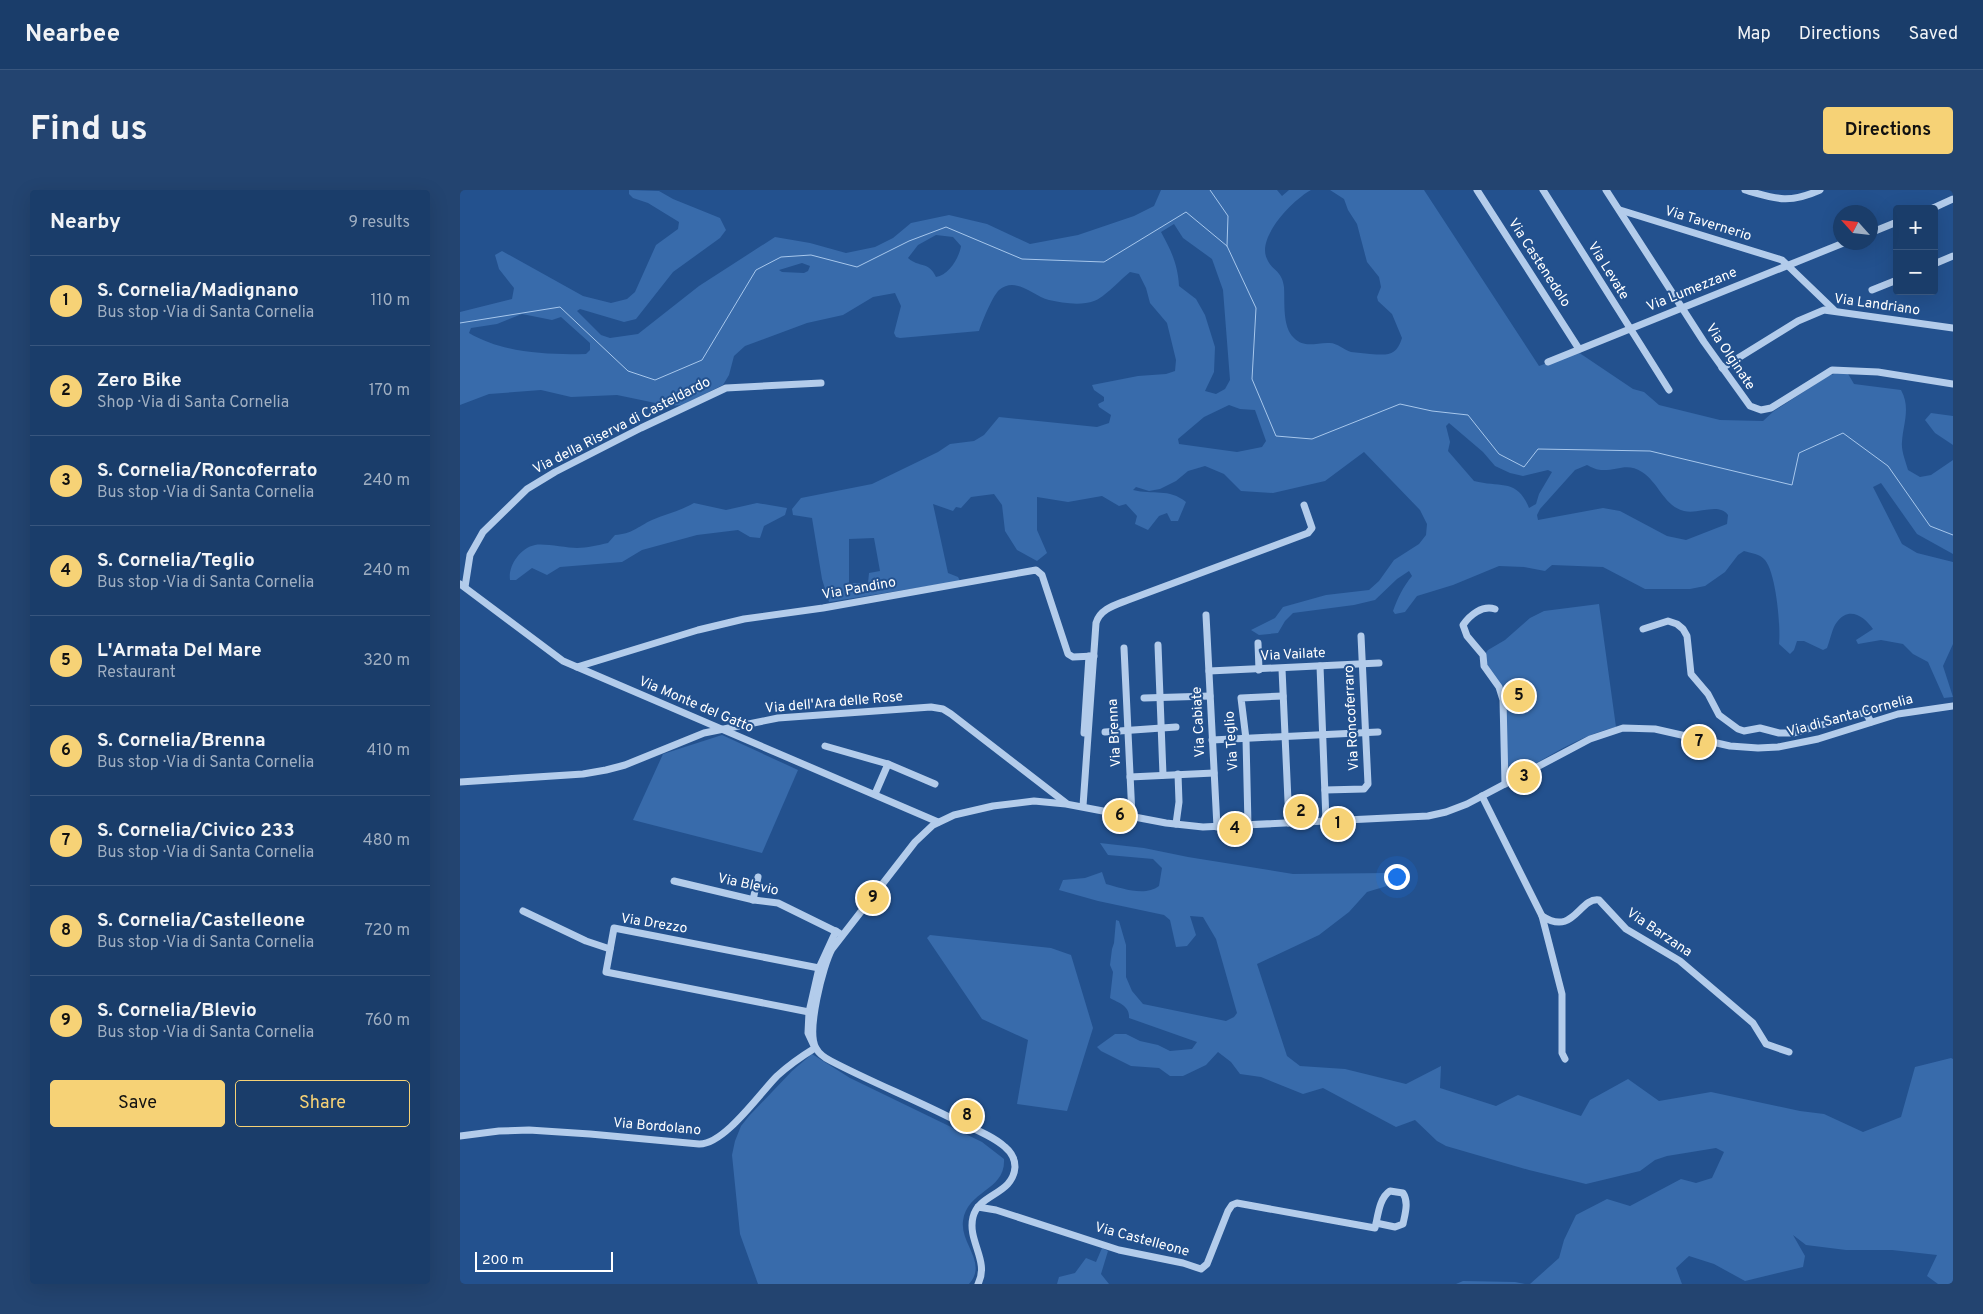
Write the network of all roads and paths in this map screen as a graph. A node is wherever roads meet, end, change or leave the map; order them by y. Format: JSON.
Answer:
{"nodes":[{"id":1,"x":1477,"y":190,"type":"edge"},
{"id":2,"x":1543,"y":190,"type":"edge"},
{"id":3,"x":1606,"y":190,"type":"edge"},
{"id":4,"x":1745,"y":190,"type":"edge"},
{"id":5,"x":1820,"y":190,"type":"edge"},
{"id":6,"x":1953,"y":200,"type":"edge"},
{"id":7,"x":1938,"y":206,"type":"edge"},
{"id":8,"x":1620,"y":210,"type":"junction"},
{"id":9,"x":1893,"y":224,"type":"edge"},
{"id":10,"x":1878,"y":230,"type":"edge"},
{"id":11,"x":1833,"y":247,"type":"edge"},
{"id":12,"x":1953,"y":256,"type":"edge"},
{"id":13,"x":1938,"y":262,"type":"edge"},
{"id":14,"x":1788,"y":265,"type":"junction"},
{"id":15,"x":1893,"y":282,"type":"edge"},
{"id":16,"x":1872,"y":290,"type":"dead end"},
{"id":17,"x":1682,"y":308,"type":"junction"},
{"id":18,"x":1834,"y":310,"type":"junction"},
{"id":19,"x":1953,"y":328,"type":"edge"},
{"id":20,"x":1629,"y":329,"type":"junction"},
{"id":21,"x":1580,"y":349,"type":"junction"},
{"id":22,"x":1548,"y":362,"type":"dead end"},
{"id":23,"x":1722,"y":368,"type":"junction"},
{"id":24,"x":821,"y":384,"type":"dead end"},
{"id":25,"x":1953,"y":384,"type":"edge"},
{"id":26,"x":1669,"y":390,"type":"dead end"},
{"id":27,"x":1304,"y":505,"type":"dead end"},
{"id":28,"x":462,"y":586,"type":"edge"},
{"id":29,"x":1495,"y":609,"type":"dead end"},
{"id":30,"x":1206,"y":615,"type":"dead end"},
{"id":31,"x":1643,"y":629,"type":"dead end"},
{"id":32,"x":1361,"y":636,"type":"dead end"},
{"id":33,"x":1258,"y":643,"type":"dead end"},
{"id":34,"x":1158,"y":645,"type":"dead end"},
{"id":35,"x":1124,"y":648,"type":"dead end"},
{"id":36,"x":1092,"y":656,"type":"junction"},
{"id":37,"x":1379,"y":663,"type":"dead end"},
{"id":38,"x":1362,"y":664,"type":"junction"},
{"id":39,"x":1320,"y":666,"type":"junction"},
{"id":40,"x":577,"y":668,"type":"junction"},
{"id":41,"x":1282,"y":669,"type":"junction"},
{"id":42,"x":1259,"y":670,"type":"junction"},
{"id":43,"x":1209,"y":671,"type":"junction"},
{"id":44,"x":1210,"y":696,"type":"junction"},
{"id":45,"x":1284,"y":696,"type":"junction"},
{"id":46,"x":1160,"y":697,"type":"junction"},
{"id":47,"x":1144,"y":698,"type":"dead end"},
{"id":48,"x":1953,"y":706,"type":"edge"},
{"id":49,"x":1871,"y":722,"type":"junction"},
{"id":50,"x":1176,"y":727,"type":"dead end"},
{"id":51,"x":1161,"y":728,"type":"junction"},
{"id":52,"x":722,"y":729,"type":"junction"},
{"id":53,"x":1128,"y":730,"type":"junction"},
{"id":54,"x":1105,"y":732,"type":"dead end"},
{"id":55,"x":1378,"y":732,"type":"dead end"},
{"id":56,"x":1364,"y":733,"type":"junction"},
{"id":57,"x":1323,"y":735,"type":"junction"},
{"id":58,"x":1285,"y":736,"type":"junction"},
{"id":59,"x":1246,"y":738,"type":"junction"},
{"id":60,"x":1212,"y":740,"type":"junction"},
{"id":61,"x":825,"y":746,"type":"dead end"},
{"id":62,"x":888,"y":764,"type":"junction"},
{"id":63,"x":1214,"y":773,"type":"junction"},
{"id":64,"x":1178,"y":774,"type":"junction"},
{"id":65,"x":1163,"y":775,"type":"junction"},
{"id":66,"x":1130,"y":777,"type":"junction"},
{"id":67,"x":460,"y":782,"type":"edge"},
{"id":68,"x":935,"y":784,"type":"dead end"},
{"id":69,"x":1505,"y":784,"type":"junction"},
{"id":70,"x":1325,"y":790,"type":"junction"},
{"id":71,"x":875,"y":794,"type":"junction"},
{"id":72,"x":1482,"y":796,"type":"junction"},
{"id":73,"x":1066,"y":804,"type":"junction"},
{"id":74,"x":1081,"y":806,"type":"junction"},
{"id":75,"x":1132,"y":816,"type":"junction"},
{"id":76,"x":1326,"y":821,"type":"junction"},
{"id":77,"x":938,"y":822,"type":"junction"},
{"id":78,"x":1289,"y":823,"type":"junction"},
{"id":79,"x":1176,"y":824,"type":"junction"},
{"id":80,"x":1248,"y":825,"type":"junction"},
{"id":81,"x":1217,"y":827,"type":"junction"},
{"id":82,"x":758,"y":877,"type":"dead end"},
{"id":83,"x":674,"y":882,"type":"dead end"},
{"id":84,"x":753,"y":900,"type":"junction"},
{"id":85,"x":523,"y":911,"type":"dead end"},
{"id":86,"x":1542,"y":916,"type":"junction"},
{"id":87,"x":839,"y":933,"type":"junction"},
{"id":88,"x":610,"y":949,"type":"junction"},
{"id":89,"x":818,"y":968,"type":"junction"},
{"id":90,"x":809,"y":1012,"type":"junction"},
{"id":91,"x":815,"y":1048,"type":"junction"},
{"id":92,"x":1789,"y":1052,"type":"dead end"},
{"id":93,"x":1565,"y":1059,"type":"dead end"},
{"id":94,"x":460,"y":1136,"type":"edge"},
{"id":95,"x":978,"y":1207,"type":"junction"},
{"id":96,"x":1376,"y":1223,"type":"junction"},
{"id":97,"x":978,"y":1284,"type":"edge"}],
"edges":[{"from":1,"to":21,"type":"street","name":"Via Castenedolo"},
{"from":2,"to":20,"type":"street","name":"Via Levate"},
{"from":3,"to":8,"type":"street","name":"Via Olginate"},
{"from":4,"to":5,"type":"street"},
{"from":6,"to":7,"type":"street"},
{"from":8,"to":14,"type":"street","name":"Via Tavernerio"},
{"from":8,"to":17,"type":"street","name":"Via Olginate"},
{"from":9,"to":10,"type":"street"},
{"from":11,"to":14,"type":"street","name":"Via Lumezzane"},
{"from":12,"to":13,"type":"street"},
{"from":14,"to":17,"type":"street","name":"Via Lumezzane"},
{"from":14,"to":18,"type":"street"},
{"from":15,"to":16,"type":"street"},
{"from":17,"to":20,"type":"street","name":"Via Lumezzane"},
{"from":17,"to":23,"type":"street","name":"Via Olginate"},
{"from":18,"to":19,"type":"street","name":"Via Landriano"},
{"from":18,"to":23,"type":"street","name":"Via Landriano"},
{"from":20,"to":21,"type":"street","name":"Via Lumezzane"},
{"from":20,"to":26,"type":"street","name":"Via Levate"},
{"from":21,"to":22,"type":"street","name":"Via Lumezzane"},
{"from":23,"to":25,"type":"street","name":"Via Olginate"},
{"from":24,"to":28,"type":"street","name":"Via della Riserva di Casteldardo"},
{"from":27,"to":36,"type":"street"},
{"from":28,"to":40,"type":"street","name":"Via Monte del Gatto"},
{"from":29,"to":69,"type":"street"},
{"from":30,"to":43,"type":"street","name":"Via Cabiate"},
{"from":31,"to":49,"type":"street"},
{"from":32,"to":38,"type":"street","name":"Via Roncoferraro"},
{"from":33,"to":42,"type":"street"},
{"from":34,"to":46,"type":"street"},
{"from":35,"to":53,"type":"street","name":"Via Brenna"},
{"from":36,"to":40,"type":"street","name":"Via Pandino"},
{"from":36,"to":74,"type":"street"},
{"from":37,"to":38,"type":"street","name":"Via Vailate"},
{"from":38,"to":39,"type":"street","name":"Via Vailate"},
{"from":38,"to":56,"type":"street","name":"Via Roncoferraro"},
{"from":39,"to":41,"type":"street","name":"Via Vailate"},
{"from":39,"to":57,"type":"street"},
{"from":40,"to":52,"type":"street","name":"Via Monte del Gatto"},
{"from":41,"to":42,"type":"street","name":"Via Vailate"},
{"from":41,"to":45,"type":"street"},
{"from":42,"to":43,"type":"street","name":"Via Vailate"},
{"from":43,"to":44,"type":"street","name":"Via Cabiate"},
{"from":44,"to":46,"type":"street"},
{"from":44,"to":60,"type":"street","name":"Via Cabiate"},
{"from":45,"to":58,"type":"street"},
{"from":45,"to":59,"type":"street","name":"Via Teglio"},
{"from":46,"to":47,"type":"street"},
{"from":46,"to":51,"type":"street"},
{"from":48,"to":49,"type":"street","name":"Via di Santa Cornelia"},
{"from":49,"to":69,"type":"street","name":"Via di Santa Cornelia"},
{"from":50,"to":51,"type":"street"},
{"from":51,"to":53,"type":"street"},
{"from":51,"to":65,"type":"street"},
{"from":52,"to":67,"type":"street","name":"Via dell'Ara delle Rose"},
{"from":52,"to":71,"type":"street","name":"Via Monte del Gatto"},
{"from":52,"to":73,"type":"street","name":"Via dell'Ara delle Rose"},
{"from":53,"to":54,"type":"street"},
{"from":53,"to":66,"type":"street","name":"Via Brenna"},
{"from":55,"to":56,"type":"street"},
{"from":56,"to":57,"type":"street"},
{"from":56,"to":70,"type":"street","name":"Via Roncoferraro"},
{"from":57,"to":58,"type":"street"},
{"from":57,"to":70,"type":"street"},
{"from":58,"to":59,"type":"street"},
{"from":58,"to":78,"type":"street"},
{"from":59,"to":60,"type":"street"},
{"from":59,"to":80,"type":"street","name":"Via Teglio"},
{"from":60,"to":63,"type":"street","name":"Via Cabiate"},
{"from":61,"to":62,"type":"street"},
{"from":62,"to":68,"type":"street"},
{"from":62,"to":71,"type":"street"},
{"from":63,"to":64,"type":"street"},
{"from":63,"to":81,"type":"street","name":"Via Cabiate"},
{"from":64,"to":65,"type":"street"},
{"from":64,"to":79,"type":"street"},
{"from":65,"to":66,"type":"street"},
{"from":66,"to":75,"type":"street","name":"Via Brenna"},
{"from":69,"to":72,"type":"street","name":"Via di Santa Cornelia"},
{"from":70,"to":76,"type":"street"},
{"from":71,"to":77,"type":"street","name":"Via Monte del Gatto"},
{"from":72,"to":76,"type":"street","name":"Via di Santa Cornelia"},
{"from":72,"to":86,"type":"street"},
{"from":73,"to":74,"type":"street","name":"Via di Santa Cornelia"},
{"from":73,"to":77,"type":"street","name":"Via di Santa Cornelia"},
{"from":74,"to":75,"type":"street","name":"Via di Santa Cornelia"},
{"from":75,"to":79,"type":"street","name":"Via di Santa Cornelia"},
{"from":76,"to":78,"type":"street","name":"Via di Santa Cornelia"},
{"from":77,"to":87,"type":"street","name":"Via di Santa Cornelia"},
{"from":78,"to":80,"type":"street","name":"Via di Santa Cornelia"},
{"from":79,"to":81,"type":"street","name":"Via di Santa Cornelia"},
{"from":80,"to":81,"type":"street","name":"Via di Santa Cornelia"},
{"from":82,"to":84,"type":"street"},
{"from":83,"to":84,"type":"street","name":"Via Blevio"},
{"from":84,"to":87,"type":"street","name":"Via Blevio"},
{"from":85,"to":88,"type":"street"},
{"from":86,"to":92,"type":"street","name":"Via Barzana"},
{"from":86,"to":93,"type":"street"},
{"from":87,"to":89,"type":"street","name":"Via di Santa Cornelia"},
{"from":87,"to":91,"type":"street","name":"Via di Santa Cornelia"},
{"from":88,"to":89,"type":"street","name":"Via Drezzo"},
{"from":88,"to":90,"type":"street","name":"Via Drezzo"},
{"from":89,"to":90,"type":"street","name":"Via di Santa Cornelia"},
{"from":90,"to":91,"type":"street","name":"Via di Santa Cornelia"},
{"from":91,"to":94,"type":"street","name":"Via Bordolano"},
{"from":91,"to":95,"type":"street"},
{"from":95,"to":96,"type":"street","name":"Via Castelleone"},
{"from":95,"to":97,"type":"street"},
{"from":96,"to":96,"type":"street","name":"Via Castelleone"}]}
